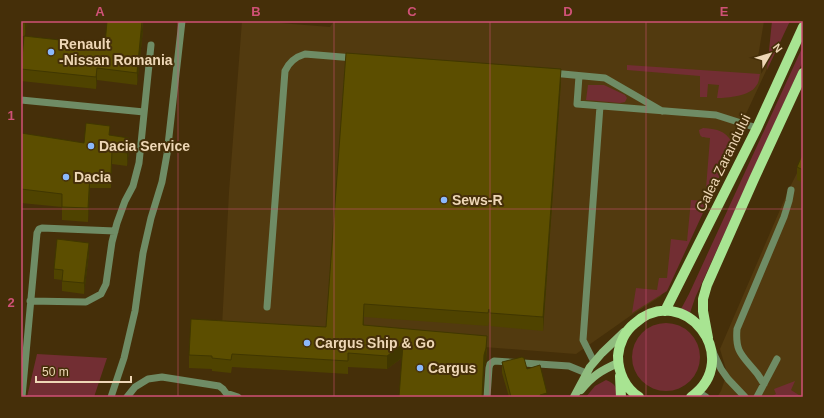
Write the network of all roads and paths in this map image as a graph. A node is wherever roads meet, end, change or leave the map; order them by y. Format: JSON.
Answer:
{"nodes":[{"id":1,"x":182,"y":21,"type":"edge"},
{"id":2,"x":803,"y":26,"type":"edge"},
{"id":3,"x":151,"y":45,"type":"dead end"},
{"id":4,"x":360,"y":58,"type":"edge"},
{"id":5,"x":548,"y":73,"type":"edge"},
{"id":6,"x":803,"y":73,"type":"edge"},
{"id":7,"x":579,"y":76,"type":"junction"},
{"id":8,"x":21,"y":100,"type":"edge"},
{"id":9,"x":600,"y":106,"type":"junction"},
{"id":10,"x":662,"y":111,"type":"junction"},
{"id":11,"x":144,"y":112,"type":"junction"},
{"id":12,"x":757,"y":128,"type":"junction"},
{"id":13,"x":792,"y":190,"type":"dead end"},
{"id":14,"x":115,"y":231,"type":"junction"},
{"id":15,"x":30,"y":302,"type":"junction"},
{"id":16,"x":267,"y":307,"type":"dead end"},
{"id":17,"x":665,"y":311,"type":"junction"},
{"id":18,"x":629,"y":328,"type":"junction"},
{"id":19,"x":708,"y":338,"type":"junction"},
{"id":20,"x":712,"y":351,"type":"junction"},
{"id":21,"x":777,"y":359,"type":"dead end"},
{"id":22,"x":594,"y":362,"type":"junction"},
{"id":23,"x":619,"y":368,"type":"junction"},
{"id":24,"x":586,"y":373,"type":"junction"},
{"id":25,"x":764,"y":384,"type":"junction"},
{"id":26,"x":699,"y":395,"type":"edge"},
{"id":27,"x":21,"y":397,"type":"edge"},
{"id":28,"x":111,"y":397,"type":"edge"},
{"id":29,"x":127,"y":397,"type":"edge"},
{"id":30,"x":238,"y":397,"type":"edge"},
{"id":31,"x":487,"y":397,"type":"edge"},
{"id":32,"x":575,"y":397,"type":"edge"},
{"id":33,"x":621,"y":397,"type":"edge"},
{"id":34,"x":639,"y":397,"type":"edge"},
{"id":35,"x":745,"y":397,"type":"edge"},
{"id":36,"x":757,"y":397,"type":"edge"}],
"edges":[{"from":1,"to":28,"type":"lane"},
{"from":2,"to":12,"type":"main road","name":"Calea Zarandului"},
{"from":3,"to":11,"type":"lane"},
{"from":4,"to":16,"type":"lane"},
{"from":5,"to":7,"type":"lane"},
{"from":6,"to":19,"type":"main road"},
{"from":7,"to":9,"type":"lane"},
{"from":7,"to":10,"type":"lane"},
{"from":8,"to":11,"type":"lane"},
{"from":9,"to":10,"type":"lane"},
{"from":9,"to":22,"type":"lane"},
{"from":10,"to":12,"type":"lane"},
{"from":11,"to":14,"type":"lane"},
{"from":12,"to":17,"type":"main road","name":"Calea Zarandului"},
{"from":13,"to":25,"type":"lane"},
{"from":14,"to":15,"type":"lane"},
{"from":14,"to":15,"type":"lane"},
{"from":15,"to":27,"type":"lane"},
{"from":17,"to":18,"type":"main road"},
{"from":17,"to":19,"type":"main road"},
{"from":18,"to":22,"type":"main road"},
{"from":18,"to":23,"type":"main road"},
{"from":19,"to":20,"type":"main road"},
{"from":20,"to":26,"type":"main road"},
{"from":20,"to":35,"type":"lane"},
{"from":21,"to":25,"type":"lane"},
{"from":22,"to":24,"type":"main road"},
{"from":23,"to":32,"type":"main road"},
{"from":23,"to":33,"type":"main road"},
{"from":23,"to":34,"type":"main road"},
{"from":24,"to":31,"type":"lane"},
{"from":24,"to":32,"type":"main road"},
{"from":25,"to":36,"type":"lane"},
{"from":29,"to":30,"type":"lane"}]}
